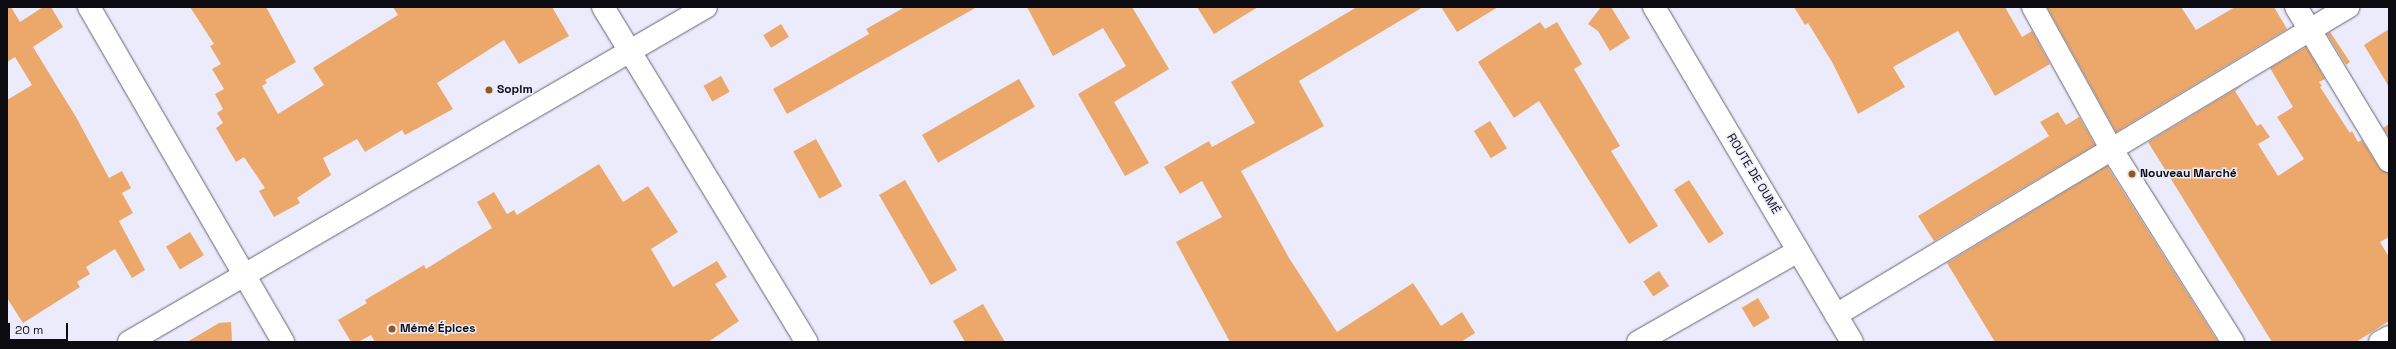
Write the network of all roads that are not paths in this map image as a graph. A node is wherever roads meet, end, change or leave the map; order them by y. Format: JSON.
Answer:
{"nodes":[{"id":1,"x":89,"y":7,"type":"edge"},
{"id":2,"x":603,"y":7,"type":"edge"},
{"id":3,"x":706,"y":7,"type":"edge"},
{"id":4,"x":1654,"y":7,"type":"edge"},
{"id":5,"x":2033,"y":7,"type":"edge"},
{"id":6,"x":2296,"y":7,"type":"edge"},
{"id":7,"x":2348,"y":7,"type":"edge"},
{"id":8,"x":2310,"y":30,"type":"junction"},
{"id":9,"x":628,"y":51,"type":"junction"},
{"id":10,"x":2112,"y":150,"type":"junction"},
{"id":11,"x":2389,"y":161,"type":"edge"},
{"id":12,"x":1798,"y":251,"type":"junction"},
{"id":13,"x":244,"y":275,"type":"junction"},
{"id":14,"x":1836,"y":315,"type":"junction"},
{"id":15,"x":2389,"y":337,"type":"edge"},
{"id":16,"x":129,"y":342,"type":"edge"},
{"id":17,"x":283,"y":342,"type":"edge"},
{"id":18,"x":807,"y":342,"type":"edge"},
{"id":19,"x":1638,"y":342,"type":"edge"},
{"id":20,"x":1852,"y":342,"type":"edge"},
{"id":21,"x":2232,"y":342,"type":"edge"},
{"id":22,"x":2380,"y":342,"type":"edge"}],
"edges":[{"from":1,"to":13,"type":"street"},
{"from":2,"to":9,"type":"street"},
{"from":3,"to":9,"type":"street"},
{"from":4,"to":12,"type":"street","name":"ROUTE DE OUMÉ"},
{"from":5,"to":10,"type":"street"},
{"from":6,"to":8,"type":"street"},
{"from":7,"to":8,"type":"street"},
{"from":8,"to":10,"type":"street"},
{"from":8,"to":11,"type":"street"},
{"from":9,"to":13,"type":"street"},
{"from":9,"to":18,"type":"street"},
{"from":10,"to":14,"type":"street"},
{"from":10,"to":21,"type":"street"},
{"from":12,"to":14,"type":"street","name":"ROUTE DE OUMÉ"},
{"from":12,"to":19,"type":"street"},
{"from":13,"to":16,"type":"street"},
{"from":13,"to":17,"type":"street"},
{"from":14,"to":20,"type":"street","name":"ROUTE DE OUMÉ"},
{"from":15,"to":22,"type":"street"}]}
